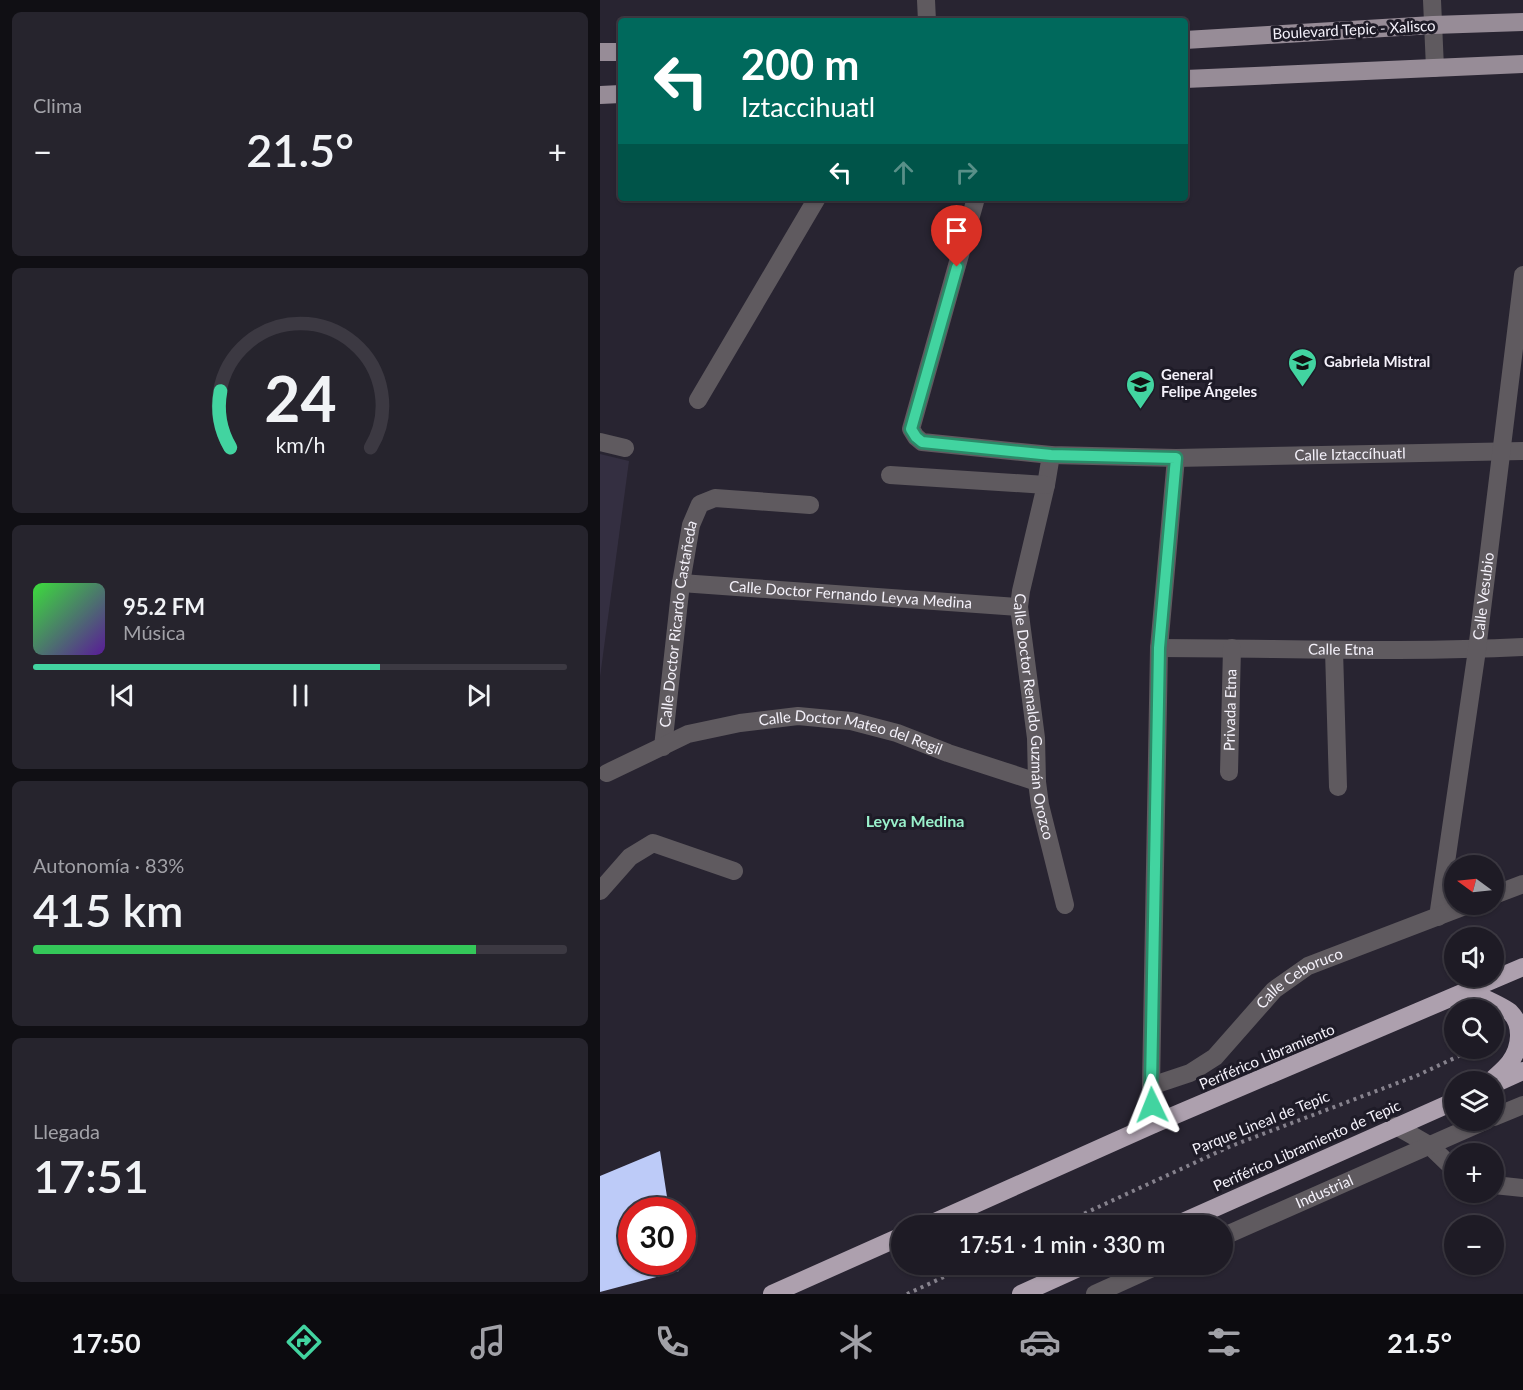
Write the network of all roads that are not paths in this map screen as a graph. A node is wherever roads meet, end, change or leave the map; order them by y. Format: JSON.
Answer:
{"nodes":[{"id":1,"x":926,"y":0,"type":"edge"},
{"id":2,"x":1432,"y":0,"type":"edge"},
{"id":3,"x":927,"y":18,"type":"edge"},
{"id":4,"x":1523,"y":22,"type":"edge"},
{"id":5,"x":1432,"y":25,"type":"junction"},
{"id":6,"x":1188,"y":40,"type":"edge"},
{"id":7,"x":600,"y":52,"type":"edge"},
{"id":8,"x":618,"y":52,"type":"edge"},
{"id":9,"x":1523,"y":64,"type":"edge"},
{"id":10,"x":1435,"y":68,"type":"junction"},
{"id":11,"x":1188,"y":79,"type":"edge"},
{"id":12,"x":618,"y":94,"type":"edge"},
{"id":13,"x":600,"y":95,"type":"edge"},
{"id":14,"x":815,"y":201,"type":"edge"},
{"id":15,"x":975,"y":201,"type":"edge"},
{"id":16,"x":1523,"y":275,"type":"edge"},
{"id":17,"x":699,"y":400,"type":"dead end"},
{"id":18,"x":600,"y":442,"type":"edge"},
{"id":19,"x":625,"y":448,"type":"dead end"},
{"id":20,"x":1523,"y":451,"type":"edge"},
{"id":21,"x":1500,"y":452,"type":"junction"},
{"id":22,"x":1051,"y":455,"type":"junction"},
{"id":23,"x":1176,"y":458,"type":"junction"},
{"id":24,"x":890,"y":475,"type":"dead end"},
{"id":25,"x":1046,"y":485,"type":"junction"},
{"id":26,"x":810,"y":505,"type":"dead end"},
{"id":27,"x":681,"y":583,"type":"junction"},
{"id":28,"x":1019,"y":607,"type":"junction"},
{"id":29,"x":1523,"y":647,"type":"edge"},
{"id":30,"x":1159,"y":648,"type":"junction"},
{"id":31,"x":1232,"y":648,"type":"junction"},
{"id":32,"x":1334,"y":650,"type":"junction"},
{"id":33,"x":1477,"y":650,"type":"junction"},
{"id":34,"x":663,"y":747,"type":"junction"},
{"id":35,"x":1229,"y":772,"type":"dead end"},
{"id":36,"x":607,"y":773,"type":"dead end"},
{"id":37,"x":1037,"y":782,"type":"junction"},
{"id":38,"x":1338,"y":787,"type":"dead end"},
{"id":39,"x":734,"y":871,"type":"dead end"},
{"id":40,"x":1523,"y":884,"type":"edge"},
{"id":41,"x":600,"y":891,"type":"edge"},
{"id":42,"x":1504,"y":891,"type":"edge"},
{"id":43,"x":1065,"y":905,"type":"dead end"},
{"id":44,"x":1444,"y":915,"type":"edge"},
{"id":45,"x":1438,"y":917,"type":"junction"},
{"id":46,"x":1523,"y":967,"type":"edge"},
{"id":47,"x":1468,"y":991,"type":"junction"},
{"id":48,"x":1502,"y":1071,"type":"edge"},
{"id":49,"x":1523,"y":1071,"type":"edge"},
{"id":50,"x":1504,"y":1078,"type":"edge"},
{"id":51,"x":1151,"y":1086,"type":"junction"},
{"id":52,"x":1523,"y":1105,"type":"edge"},
{"id":53,"x":1444,"y":1106,"type":"edge"},
{"id":54,"x":1504,"y":1114,"type":"edge"},
{"id":55,"x":1154,"y":1124,"type":"junction"},
{"id":56,"x":1396,"y":1126,"type":"junction"},
{"id":57,"x":1461,"y":1131,"type":"edge"},
{"id":58,"x":1429,"y":1145,"type":"junction"},
{"id":59,"x":1444,"y":1159,"type":"edge"},
{"id":60,"x":1504,"y":1186,"type":"edge"},
{"id":61,"x":1523,"y":1188,"type":"edge"},
{"id":62,"x":951,"y":1215,"type":"edge"},
{"id":63,"x":1198,"y":1215,"type":"edge"},
{"id":64,"x":1233,"y":1232,"type":"edge"},
{"id":65,"x":891,"y":1241,"type":"edge"},
{"id":66,"x":1063,"y":1275,"type":"edge"},
{"id":67,"x":1137,"y":1275,"type":"edge"},
{"id":68,"x":772,"y":1294,"type":"edge"},
{"id":69,"x":1022,"y":1294,"type":"edge"},
{"id":70,"x":1095,"y":1294,"type":"edge"}],
"edges":[{"from":1,"to":3,"type":"street"},
{"from":2,"to":5,"type":"street"},
{"from":4,"to":5,"type":"main road","name":"Boulevard Tepic - Xalisco"},
{"from":5,"to":6,"type":"main road","name":"Boulevard Tepic - Xalisco"},
{"from":5,"to":10,"type":"street"},
{"from":7,"to":8,"type":"main road"},
{"from":9,"to":10,"type":"main road"},
{"from":10,"to":11,"type":"main road"},
{"from":12,"to":13,"type":"main road"},
{"from":14,"to":17,"type":"street"},
{"from":15,"to":22,"type":"street","name":"Calle Iztaccíhuatl"},
{"from":16,"to":21,"type":"street","name":"Calle Vesubio"},
{"from":18,"to":19,"type":"street"},
{"from":20,"to":21,"type":"street","name":"Calle Iztaccíhuatl"},
{"from":21,"to":23,"type":"street","name":"Calle Iztaccíhuatl"},
{"from":21,"to":33,"type":"street","name":"Calle Vesubio"},
{"from":22,"to":23,"type":"street","name":"Calle Iztaccíhuatl"},
{"from":22,"to":25,"type":"street","name":"Calle Doctor Renaldo Guzmán Orozco"},
{"from":23,"to":30,"type":"street"},
{"from":24,"to":25,"type":"street"},
{"from":25,"to":28,"type":"street","name":"Calle Doctor Renaldo Guzmán Orozco"},
{"from":26,"to":27,"type":"street","name":"Calle Doctor Ricardo Castañeda"},
{"from":27,"to":28,"type":"street","name":"Calle Doctor Fernando Leyva Medina"},
{"from":27,"to":34,"type":"street","name":"Calle Doctor Ricardo Castañeda"},
{"from":28,"to":37,"type":"street","name":"Calle Doctor Renaldo Guzmán Orozco"},
{"from":29,"to":33,"type":"street","name":"Calle Etna"},
{"from":30,"to":31,"type":"street","name":"Calle Etna"},
{"from":30,"to":51,"type":"street"},
{"from":31,"to":32,"type":"street","name":"Calle Etna"},
{"from":31,"to":35,"type":"street","name":"Privada Etna"},
{"from":32,"to":33,"type":"street","name":"Calle Etna"},
{"from":32,"to":38,"type":"street"},
{"from":33,"to":45,"type":"street","name":"Calle Vesubio"},
{"from":34,"to":36,"type":"street","name":"Calle Doctor Mateo del Regil"},
{"from":34,"to":37,"type":"street","name":"Calle Doctor Mateo del Regil"},
{"from":37,"to":43,"type":"street","name":"Calle Doctor Renaldo Guzmán Orozco"},
{"from":39,"to":41,"type":"street"},
{"from":40,"to":42,"type":"street"},
{"from":44,"to":45,"type":"street","name":"Calle Ceboruco"},
{"from":45,"to":51,"type":"street","name":"Calle Ceboruco"},
{"from":46,"to":47,"type":"highway","name":"Periférico Libramiento"},
{"from":47,"to":48,"type":"highway"},
{"from":47,"to":55,"type":"highway","name":"Periférico Libramiento"},
{"from":49,"to":50,"type":"highway"},
{"from":51,"to":55,"type":"street"},
{"from":52,"to":54,"type":"street"},
{"from":53,"to":56,"type":"highway","name":"Periférico Libramiento de Tepic"},
{"from":55,"to":62,"type":"highway","name":"Periférico Libramiento"},
{"from":56,"to":58,"type":"street"},
{"from":56,"to":63,"type":"highway","name":"Periférico Libramiento de Tepic"},
{"from":57,"to":58,"type":"street","name":"Industrial"},
{"from":58,"to":59,"type":"street"},
{"from":58,"to":64,"type":"street","name":"Industrial"},
{"from":60,"to":61,"type":"street"},
{"from":65,"to":68,"type":"highway"},
{"from":66,"to":69,"type":"highway"},
{"from":67,"to":70,"type":"street"}]}
